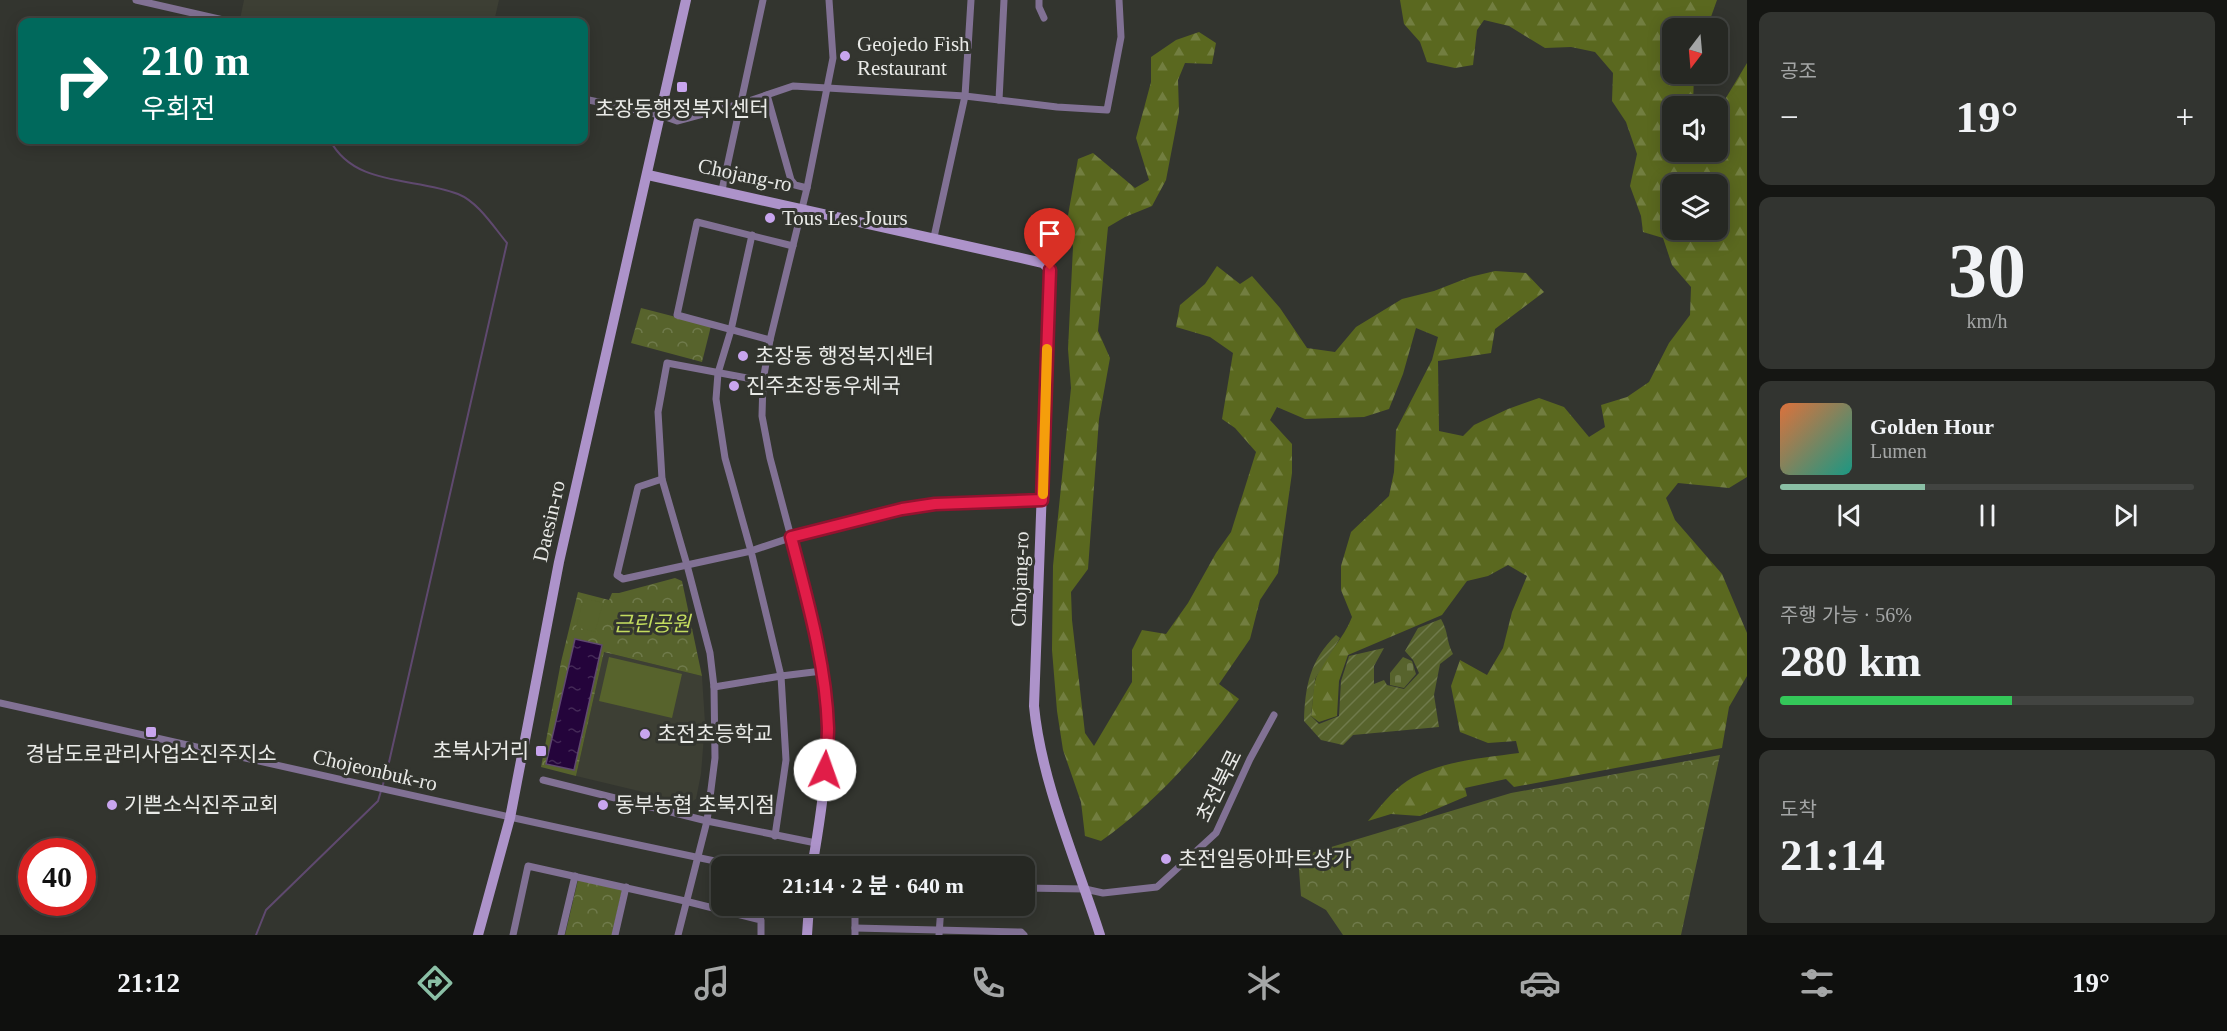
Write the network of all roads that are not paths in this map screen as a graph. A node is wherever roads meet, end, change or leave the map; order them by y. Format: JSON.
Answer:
{"nodes":[{"id":1,"x":136,"y":0,"type":"edge"},
{"id":2,"x":686,"y":0,"type":"edge"},
{"id":3,"x":763,"y":0,"type":"edge"},
{"id":4,"x":829,"y":0,"type":"edge"},
{"id":5,"x":972,"y":0,"type":"edge"},
{"id":6,"x":1004,"y":0,"type":"edge"},
{"id":7,"x":1039,"y":0,"type":"edge"},
{"id":8,"x":1119,"y":0,"type":"edge"},
{"id":9,"x":215,"y":18,"type":"edge"},
{"id":10,"x":1044,"y":18,"type":"dead end"},
{"id":11,"x":828,"y":87,"type":"junction"},
{"id":12,"x":767,"y":95,"type":"junction"},
{"id":13,"x":965,"y":96,"type":"junction"},
{"id":14,"x":588,"y":100,"type":"edge"},
{"id":15,"x":999,"y":100,"type":"junction"},
{"id":16,"x":740,"y":104,"type":"junction"},
{"id":17,"x":660,"y":115,"type":"junction"},
{"id":18,"x":648,"y":175,"type":"junction"},
{"id":19,"x":807,"y":188,"type":"junction"},
{"id":20,"x":722,"y":190,"type":"junction"},
{"id":21,"x":803,"y":208,"type":"junction"},
{"id":22,"x":752,"y":235,"type":"junction"},
{"id":23,"x":934,"y":237,"type":"junction"},
{"id":24,"x":793,"y":246,"type":"junction"},
{"id":25,"x":731,"y":330,"type":"junction"},
{"id":26,"x":770,"y":340,"type":"junction"},
{"id":27,"x":718,"y":373,"type":"junction"},
{"id":28,"x":763,"y":381,"type":"junction"},
{"id":29,"x":662,"y":479,"type":"junction"},
{"id":30,"x":1042,"y":500,"type":"junction"},
{"id":31,"x":791,"y":537,"type":"junction"},
{"id":32,"x":751,"y":551,"type":"junction"},
{"id":33,"x":687,"y":565,"type":"junction"},
{"id":34,"x":822,"y":671,"type":"junction"},
{"id":35,"x":781,"y":676,"type":"junction"},
{"id":36,"x":714,"y":687,"type":"junction"},
{"id":37,"x":0,"y":703,"type":"edge"},
{"id":38,"x":1274,"y":715,"type":"dead end"},
{"id":39,"x":543,"y":780,"type":"dead end"},
{"id":40,"x":510,"y":819,"type":"junction"},
{"id":41,"x":707,"y":821,"type":"junction"},
{"id":42,"x":775,"y":836,"type":"junction"},
{"id":43,"x":816,"y":843,"type":"junction"},
{"id":44,"x":814,"y":856,"type":"edge"},
{"id":45,"x":696,"y":857,"type":"junction"},
{"id":46,"x":711,"y":860,"type":"edge"},
{"id":47,"x":575,"y":876,"type":"junction"},
{"id":48,"x":626,"y":887,"type":"junction"},
{"id":49,"x":1035,"y":888,"type":"edge"},
{"id":50,"x":1085,"y":889,"type":"junction"},
{"id":51,"x":686,"y":901,"type":"junction"},
{"id":52,"x":808,"y":916,"type":"edge"},
{"id":53,"x":855,"y":916,"type":"edge"},
{"id":54,"x":940,"y":916,"type":"edge"},
{"id":55,"x":855,"y":932,"type":"edge"},
{"id":56,"x":894,"y":932,"type":"edge"},
{"id":57,"x":939,"y":932,"type":"edge"},
{"id":58,"x":983,"y":933,"type":"edge"},
{"id":59,"x":478,"y":935,"type":"edge"},
{"id":60,"x":513,"y":935,"type":"edge"},
{"id":61,"x":561,"y":935,"type":"edge"},
{"id":62,"x":615,"y":935,"type":"edge"},
{"id":63,"x":678,"y":935,"type":"edge"},
{"id":64,"x":760,"y":935,"type":"edge"},
{"id":65,"x":807,"y":935,"type":"edge"},
{"id":66,"x":1024,"y":935,"type":"edge"},
{"id":67,"x":1100,"y":935,"type":"edge"}],
"edges":[{"from":1,"to":9,"type":"street"},
{"from":2,"to":17,"type":"street","name":"Daesin-ro"},
{"from":3,"to":16,"type":"street"},
{"from":4,"to":11,"type":"street"},
{"from":5,"to":13,"type":"street"},
{"from":6,"to":15,"type":"street"},
{"from":7,"to":10,"type":"street"},
{"from":8,"to":15,"type":"street"},
{"from":11,"to":12,"type":"street"},
{"from":11,"to":13,"type":"street"},
{"from":11,"to":19,"type":"street"},
{"from":12,"to":16,"type":"street"},
{"from":12,"to":19,"type":"street"},
{"from":13,"to":15,"type":"street"},
{"from":13,"to":23,"type":"street"},
{"from":14,"to":17,"type":"street"},
{"from":16,"to":17,"type":"street"},
{"from":16,"to":20,"type":"street"},
{"from":17,"to":18,"type":"street","name":"Daesin-ro"},
{"from":18,"to":20,"type":"street","name":"Chojang-ro"},
{"from":18,"to":40,"type":"street","name":"Daesin-ro"},
{"from":19,"to":21,"type":"street"},
{"from":20,"to":21,"type":"street","name":"Chojang-ro"},
{"from":21,"to":23,"type":"street","name":"Chojang-ro"},
{"from":21,"to":24,"type":"street"},
{"from":22,"to":24,"type":"street"},
{"from":22,"to":25,"type":"street"},
{"from":22,"to":25,"type":"street"},
{"from":23,"to":30,"type":"street","name":"Chojang-ro"},
{"from":24,"to":26,"type":"street"},
{"from":25,"to":26,"type":"street"},
{"from":25,"to":27,"type":"street"},
{"from":26,"to":28,"type":"street"},
{"from":27,"to":28,"type":"street"},
{"from":27,"to":29,"type":"street"},
{"from":27,"to":32,"type":"street"},
{"from":28,"to":31,"type":"street"},
{"from":29,"to":33,"type":"street"},
{"from":29,"to":33,"type":"street"},
{"from":30,"to":31,"type":"street"},
{"from":30,"to":50,"type":"street","name":"Chojang-ro"},
{"from":31,"to":32,"type":"street"},
{"from":31,"to":34,"type":"street"},
{"from":32,"to":33,"type":"street"},
{"from":32,"to":35,"type":"street"},
{"from":33,"to":36,"type":"street"},
{"from":34,"to":35,"type":"street"},
{"from":34,"to":43,"type":"street"},
{"from":35,"to":36,"type":"street"},
{"from":35,"to":42,"type":"street"},
{"from":36,"to":41,"type":"street"},
{"from":37,"to":40,"type":"street","name":"Chojeonbuk-ro"},
{"from":38,"to":50,"type":"street","name":"초전북로"},
{"from":39,"to":41,"type":"street"},
{"from":40,"to":45,"type":"street","name":"Chojeonbuk-ro"},
{"from":40,"to":59,"type":"street","name":"Daesin-ro"},
{"from":41,"to":42,"type":"street"},
{"from":41,"to":45,"type":"street"},
{"from":42,"to":43,"type":"street"},
{"from":43,"to":44,"type":"street"},
{"from":45,"to":46,"type":"street","name":"Chojeonbuk-ro"},
{"from":45,"to":51,"type":"street"},
{"from":47,"to":48,"type":"street"},
{"from":47,"to":60,"type":"street"},
{"from":47,"to":61,"type":"street"},
{"from":48,"to":51,"type":"street"},
{"from":48,"to":62,"type":"street"},
{"from":49,"to":50,"type":"street"},
{"from":50,"to":67,"type":"street","name":"Chojang-ro"},
{"from":51,"to":63,"type":"street"},
{"from":51,"to":64,"type":"street"},
{"from":52,"to":65,"type":"street"},
{"from":53,"to":55,"type":"street"},
{"from":54,"to":57,"type":"street"},
{"from":55,"to":56,"type":"street"},
{"from":56,"to":57,"type":"street"},
{"from":57,"to":58,"type":"street"},
{"from":58,"to":66,"type":"street"}]}
